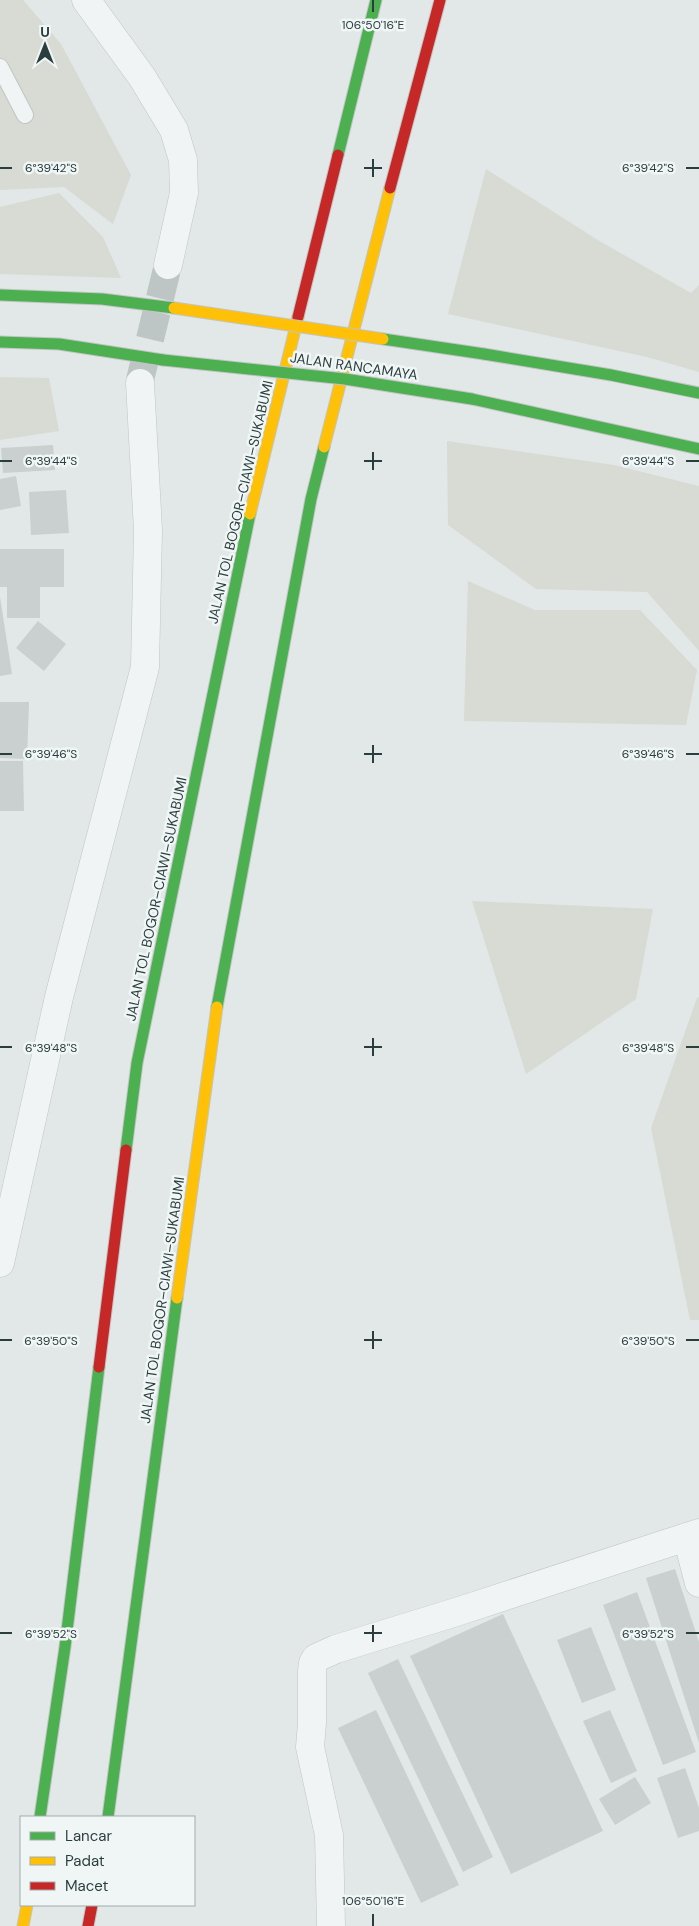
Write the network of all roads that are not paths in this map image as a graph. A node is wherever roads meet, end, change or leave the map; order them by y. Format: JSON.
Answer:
{"nodes":[{"id":1,"x":86,"y":0,"type":"edge"},
{"id":2,"x":376,"y":0,"type":"edge"},
{"id":3,"x":440,"y":0,"type":"edge"},
{"id":4,"x":0,"y":68,"type":"edge"},
{"id":5,"x":25,"y":115,"type":"dead end"},
{"id":6,"x":168,"y":265,"type":"tunnel mouth"},
{"id":7,"x":0,"y":294,"type":"edge"},
{"id":8,"x":0,"y":342,"type":"edge"},
{"id":9,"x":140,"y":383,"type":"tunnel mouth"},
{"id":10,"x":699,"y":393,"type":"edge"},
{"id":11,"x":699,"y":449,"type":"edge"},
{"id":12,"x":0,"y":1263,"type":"edge"},
{"id":13,"x":693,"y":1535,"type":"edge"},
{"id":14,"x":699,"y":1583,"type":"edge"},
{"id":15,"x":40,"y":1816,"type":"edge"},
{"id":16,"x":108,"y":1816,"type":"edge"},
{"id":17,"x":27,"y":1906,"type":"edge"},
{"id":18,"x":92,"y":1906,"type":"edge"},
{"id":19,"x":333,"y":1925,"type":"edge"},
{"id":20,"x":23,"y":1926,"type":"edge"},
{"id":21,"x":88,"y":1926,"type":"edge"}],
"edges":[{"from":1,"to":6,"type":"street"},
{"from":2,"to":15,"type":"main road","name":"JALAN TOL BOGOR–CIAWI–SUKABUMI"},
{"from":3,"to":16,"type":"main road","name":"JALAN TOL BOGOR–CIAWI–SUKABUMI"},
{"from":4,"to":5,"type":"lane"},
{"from":7,"to":10,"type":"main road","bridge":true},
{"from":8,"to":11,"type":"main road","name":"JALAN RANCAMAYA","bridge":true},
{"from":9,"to":12,"type":"street"},
{"from":13,"to":14,"type":"street"},
{"from":13,"to":19,"type":"street"},
{"from":17,"to":20,"type":"main road"},
{"from":18,"to":21,"type":"main road"}]}
